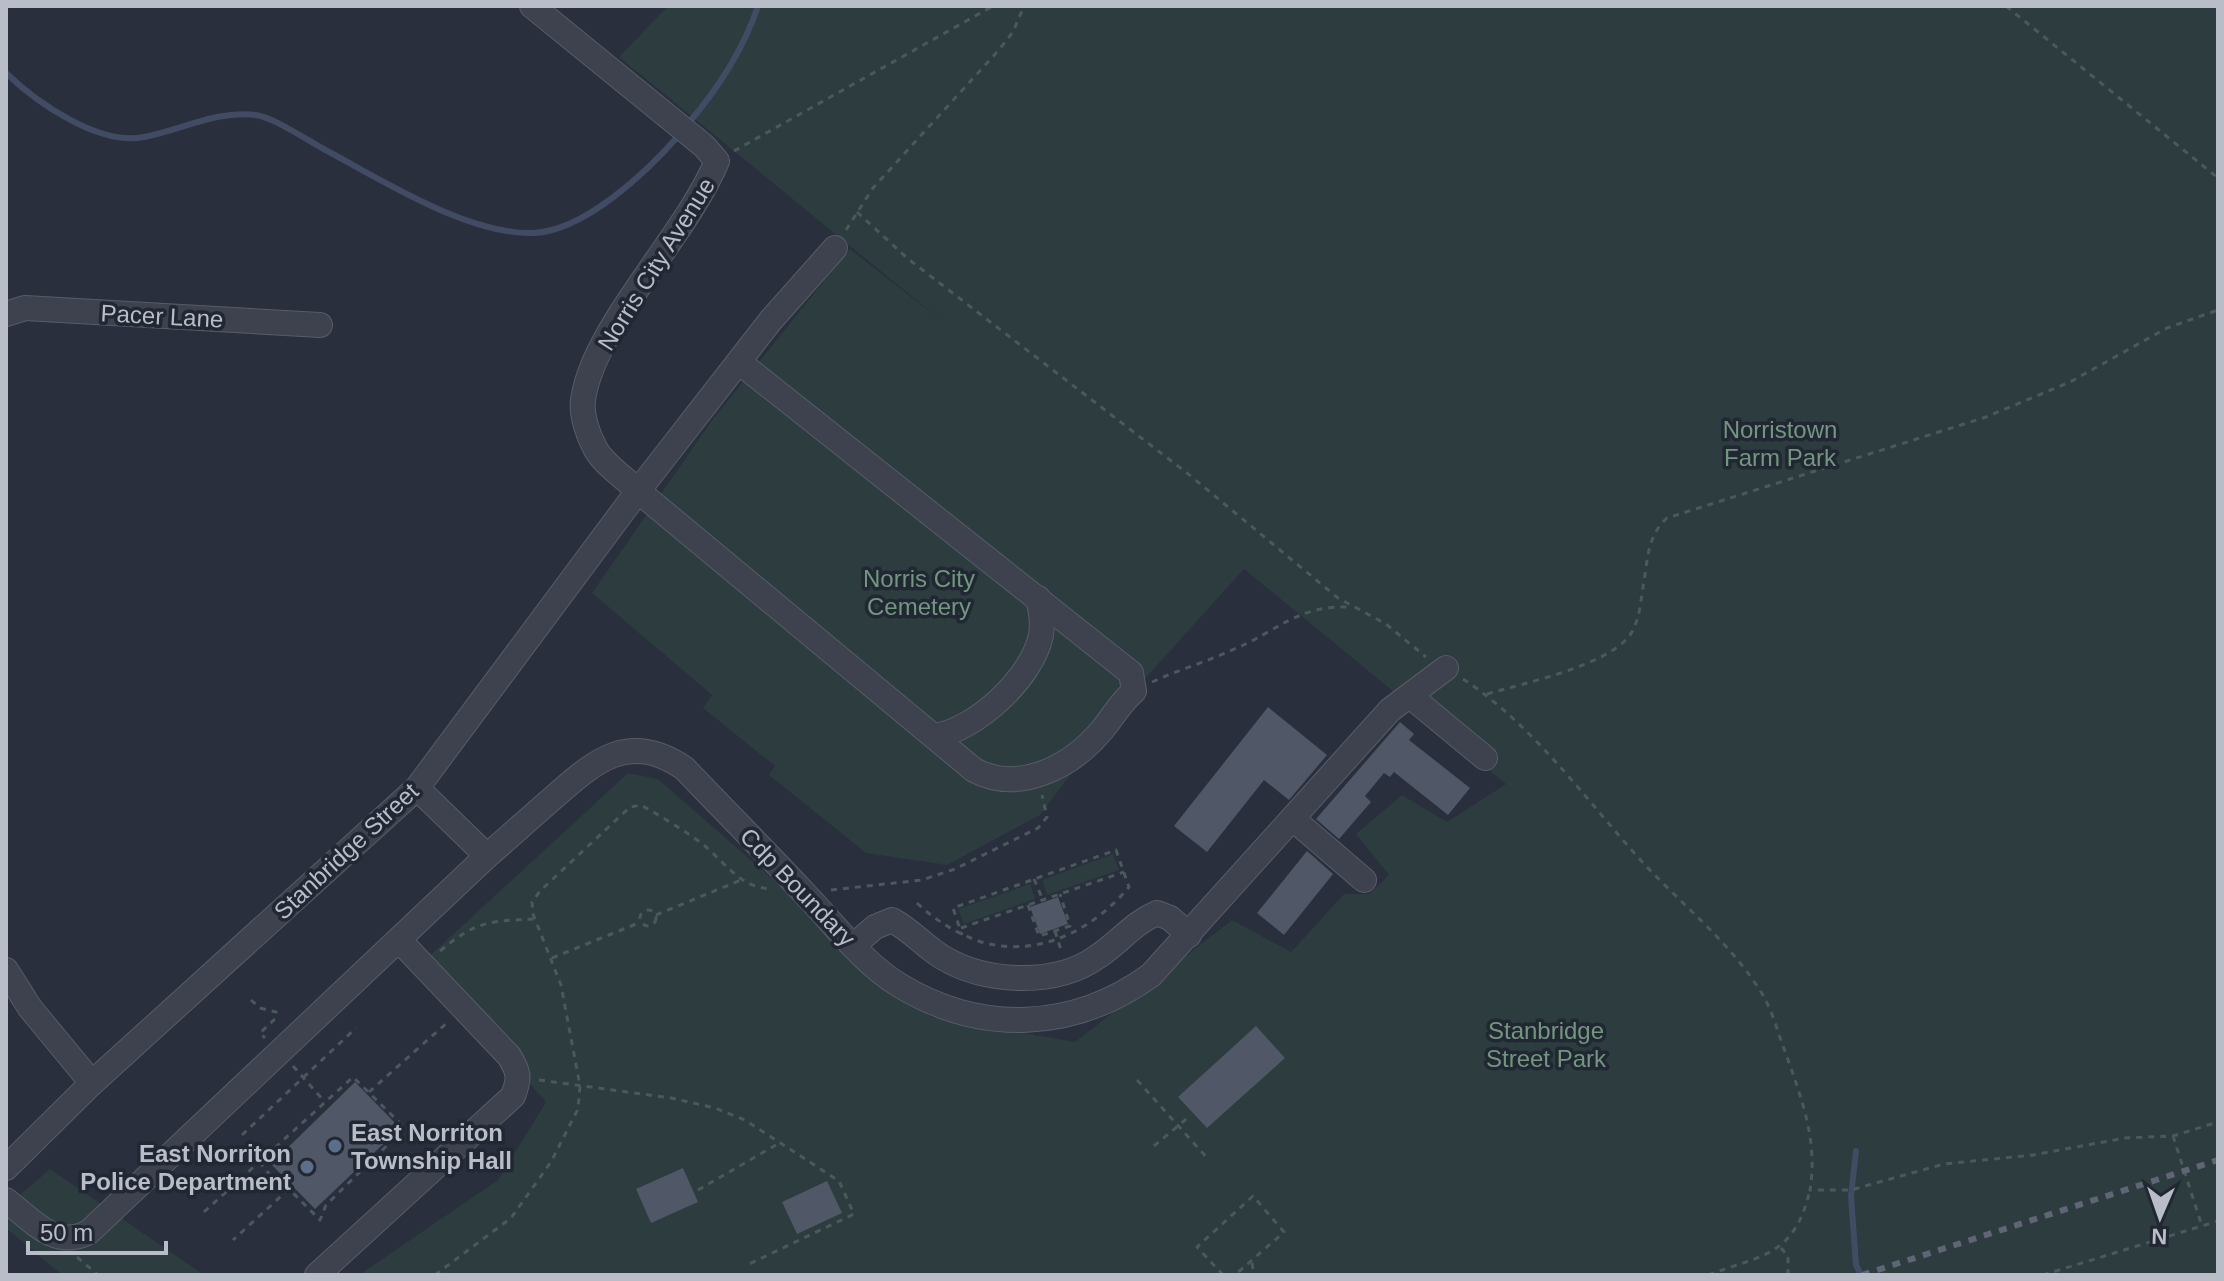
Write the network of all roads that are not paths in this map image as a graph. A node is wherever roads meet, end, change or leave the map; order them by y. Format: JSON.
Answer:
{"nodes":[{"id":1,"x":542,"y":9,"type":"edge"},
{"id":2,"x":835,"y":248,"type":"dead end"},
{"id":3,"x":6,"y":314,"type":"edge"},
{"id":4,"x":320,"y":325,"type":"dead end"},
{"id":5,"x":739,"y":362,"type":"junction"},
{"id":6,"x":638,"y":491,"type":"junction"},
{"id":7,"x":1038,"y":598,"type":"junction"},
{"id":8,"x":1446,"y":668,"type":"road end"},
{"id":9,"x":1410,"y":696,"type":"junction"},
{"id":10,"x":934,"y":736,"type":"junction"},
{"id":11,"x":1485,"y":758,"type":"dead end"},
{"id":12,"x":417,"y":788,"type":"junction"},
{"id":13,"x":1293,"y":819,"type":"junction"},
{"id":14,"x":487,"y":856,"type":"junction"},
{"id":15,"x":1364,"y":880,"type":"dead end"},
{"id":16,"x":1189,"y":935,"type":"junction"},
{"id":17,"x":399,"y":940,"type":"junction"},
{"id":18,"x":854,"y":945,"type":"junction"},
{"id":19,"x":6,"y":970,"type":"edge"},
{"id":20,"x":92,"y":1083,"type":"junction"},
{"id":21,"x":6,"y":1168,"type":"edge"},
{"id":22,"x":6,"y":1200,"type":"edge"},
{"id":23,"x":317,"y":1275,"type":"edge"}],
"edges":[{"from":1,"to":6,"type":"street","name":"Norris City Avenue"},
{"from":2,"to":5,"type":"street","name":"Stanbridge Street"},
{"from":3,"to":4,"type":"street","name":"Pacer Lane"},
{"from":5,"to":6,"type":"street","name":"Stanbridge Street"},
{"from":5,"to":7,"type":"street"},
{"from":6,"to":10,"type":"street","name":"Norris City Avenue"},
{"from":6,"to":12,"type":"street","name":"Stanbridge Street"},
{"from":7,"to":10,"type":"street"},
{"from":7,"to":10,"type":"street","name":"Norris City Avenue"},
{"from":8,"to":9,"type":"street","name":"Cdp Boundary"},
{"from":9,"to":11,"type":"street"},
{"from":9,"to":13,"type":"street","name":"Cdp Boundary"},
{"from":12,"to":14,"type":"street"},
{"from":12,"to":20,"type":"street","name":"Stanbridge Street"},
{"from":13,"to":15,"type":"street"},
{"from":13,"to":16,"type":"street","name":"Cdp Boundary"},
{"from":14,"to":17,"type":"street","name":"Cdp Boundary"},
{"from":14,"to":18,"type":"street","name":"Cdp Boundary"},
{"from":16,"to":18,"type":"street"},
{"from":16,"to":18,"type":"street","name":"Cdp Boundary"},
{"from":17,"to":22,"type":"street","name":"Cdp Boundary"},
{"from":17,"to":23,"type":"street"},
{"from":19,"to":20,"type":"street"},
{"from":20,"to":21,"type":"street","name":"Stanbridge Street"}]}
